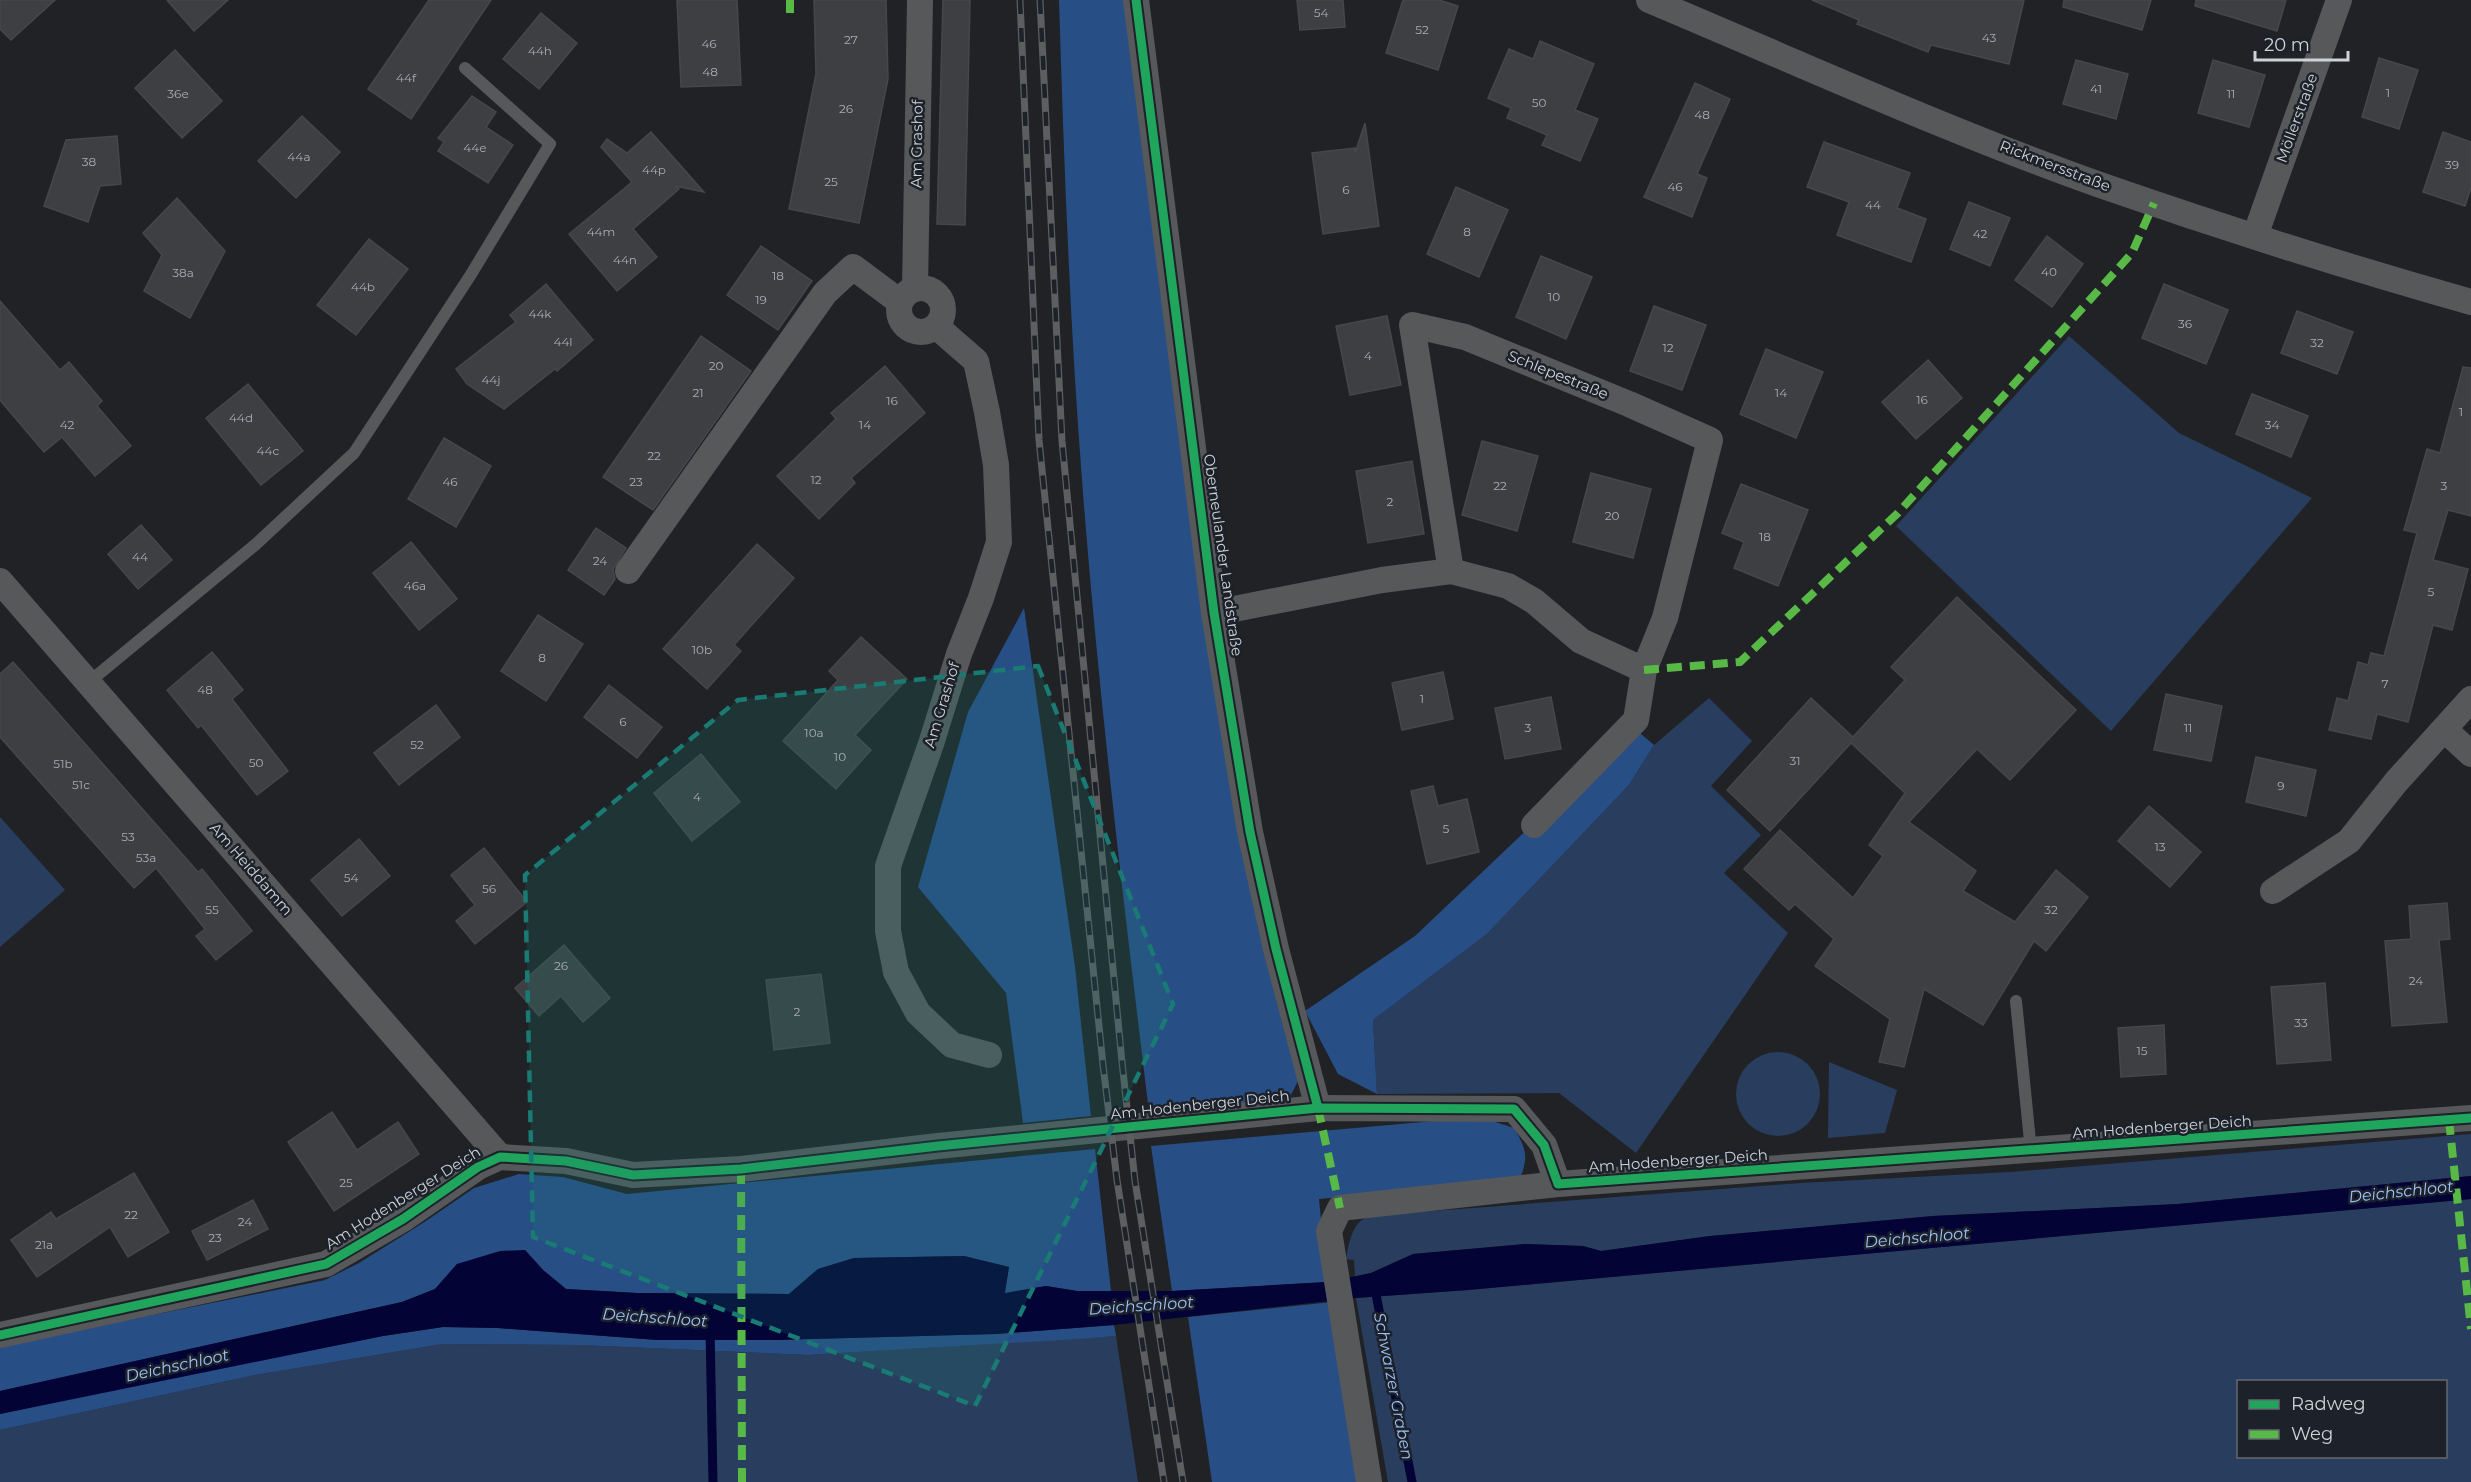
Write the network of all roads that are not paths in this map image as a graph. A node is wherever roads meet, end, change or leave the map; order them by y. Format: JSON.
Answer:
{"nodes":[{"id":1,"x":920,"y":0,"type":"edge"},
{"id":2,"x":1136,"y":0,"type":"edge"},
{"id":3,"x":1649,"y":0,"type":"edge"},
{"id":4,"x":2339,"y":0,"type":"edge"},
{"id":5,"x":465,"y":68,"type":"dead end"},
{"id":6,"x":2255,"y":236,"type":"junction"},
{"id":7,"x":907,"y":296,"type":"junction"},
{"id":8,"x":2471,"y":302,"type":"edge"},
{"id":9,"x":937,"y":327,"type":"junction"},
{"id":10,"x":628,"y":571,"type":"dead end"},
{"id":11,"x":1451,"y":571,"type":"junction"},
{"id":12,"x":0,"y":581,"type":"edge"},
{"id":13,"x":1214,"y":613,"type":"junction"},
{"id":14,"x":1644,"y":670,"type":"junction"},
{"id":15,"x":89,"y":682,"type":"junction"},
{"id":16,"x":2471,"y":699,"type":"edge"},
{"id":17,"x":2445,"y":730,"type":"junction"},
{"id":18,"x":2471,"y":754,"type":"edge"},
{"id":19,"x":1534,"y":825,"type":"dead end"},
{"id":20,"x":2273,"y":891,"type":"dead end"},
{"id":21,"x":2016,"y":1001,"type":"dead end"},
{"id":22,"x":989,"y":1055,"type":"dead end"},
{"id":23,"x":1318,"y":1108,"type":"junction"},
{"id":24,"x":2471,"y":1118,"type":"edge"},
{"id":25,"x":2031,"y":1151,"type":"junction"},
{"id":26,"x":500,"y":1156,"type":"junction"},
{"id":27,"x":1558,"y":1184,"type":"junction"},
{"id":28,"x":0,"y":1335,"type":"edge"},
{"id":29,"x":1369,"y":1482,"type":"edge"}],
"edges":[{"from":1,"to":7,"type":"street","name":"Am Grashof"},
{"from":2,"to":13,"type":"street","name":"Oberneulander Landstraße"},
{"from":3,"to":6,"type":"street","name":"Rickmersstraße"},
{"from":4,"to":6,"type":"street","name":"Möllerstraße"},
{"from":5,"to":15,"type":"lane"},
{"from":6,"to":8,"type":"street","name":"Rickmersstraße"},
{"from":7,"to":9,"type":"street","name":"Am Grashof"},
{"from":7,"to":9,"type":"street"},
{"from":7,"to":10,"type":"street"},
{"from":9,"to":22,"type":"street","name":"Am Grashof"},
{"from":11,"to":13,"type":"street"},
{"from":11,"to":14,"type":"street"},
{"from":11,"to":14,"type":"street","name":"Schlepestraße"},
{"from":12,"to":15,"type":"street","name":"Am Heiddamm"},
{"from":13,"to":23,"type":"street","name":"Oberneulander Landstraße"},
{"from":14,"to":19,"type":"street","name":"Schlepestraße"},
{"from":15,"to":26,"type":"street","name":"Am Heiddamm"},
{"from":16,"to":17,"type":"street"},
{"from":17,"to":18,"type":"street"},
{"from":17,"to":20,"type":"street"},
{"from":21,"to":25,"type":"lane"},
{"from":23,"to":26,"type":"street","name":"Am Hodenberger Deich"},
{"from":23,"to":27,"type":"street","name":"Am Hodenberger Deich"},
{"from":24,"to":25,"type":"street","name":"Am Hodenberger Deich"},
{"from":25,"to":27,"type":"street","name":"Am Hodenberger Deich"},
{"from":26,"to":28,"type":"street","name":"Am Hodenberger Deich"},
{"from":27,"to":29,"type":"street","name":"Am Hodenberger Deich"}]}
